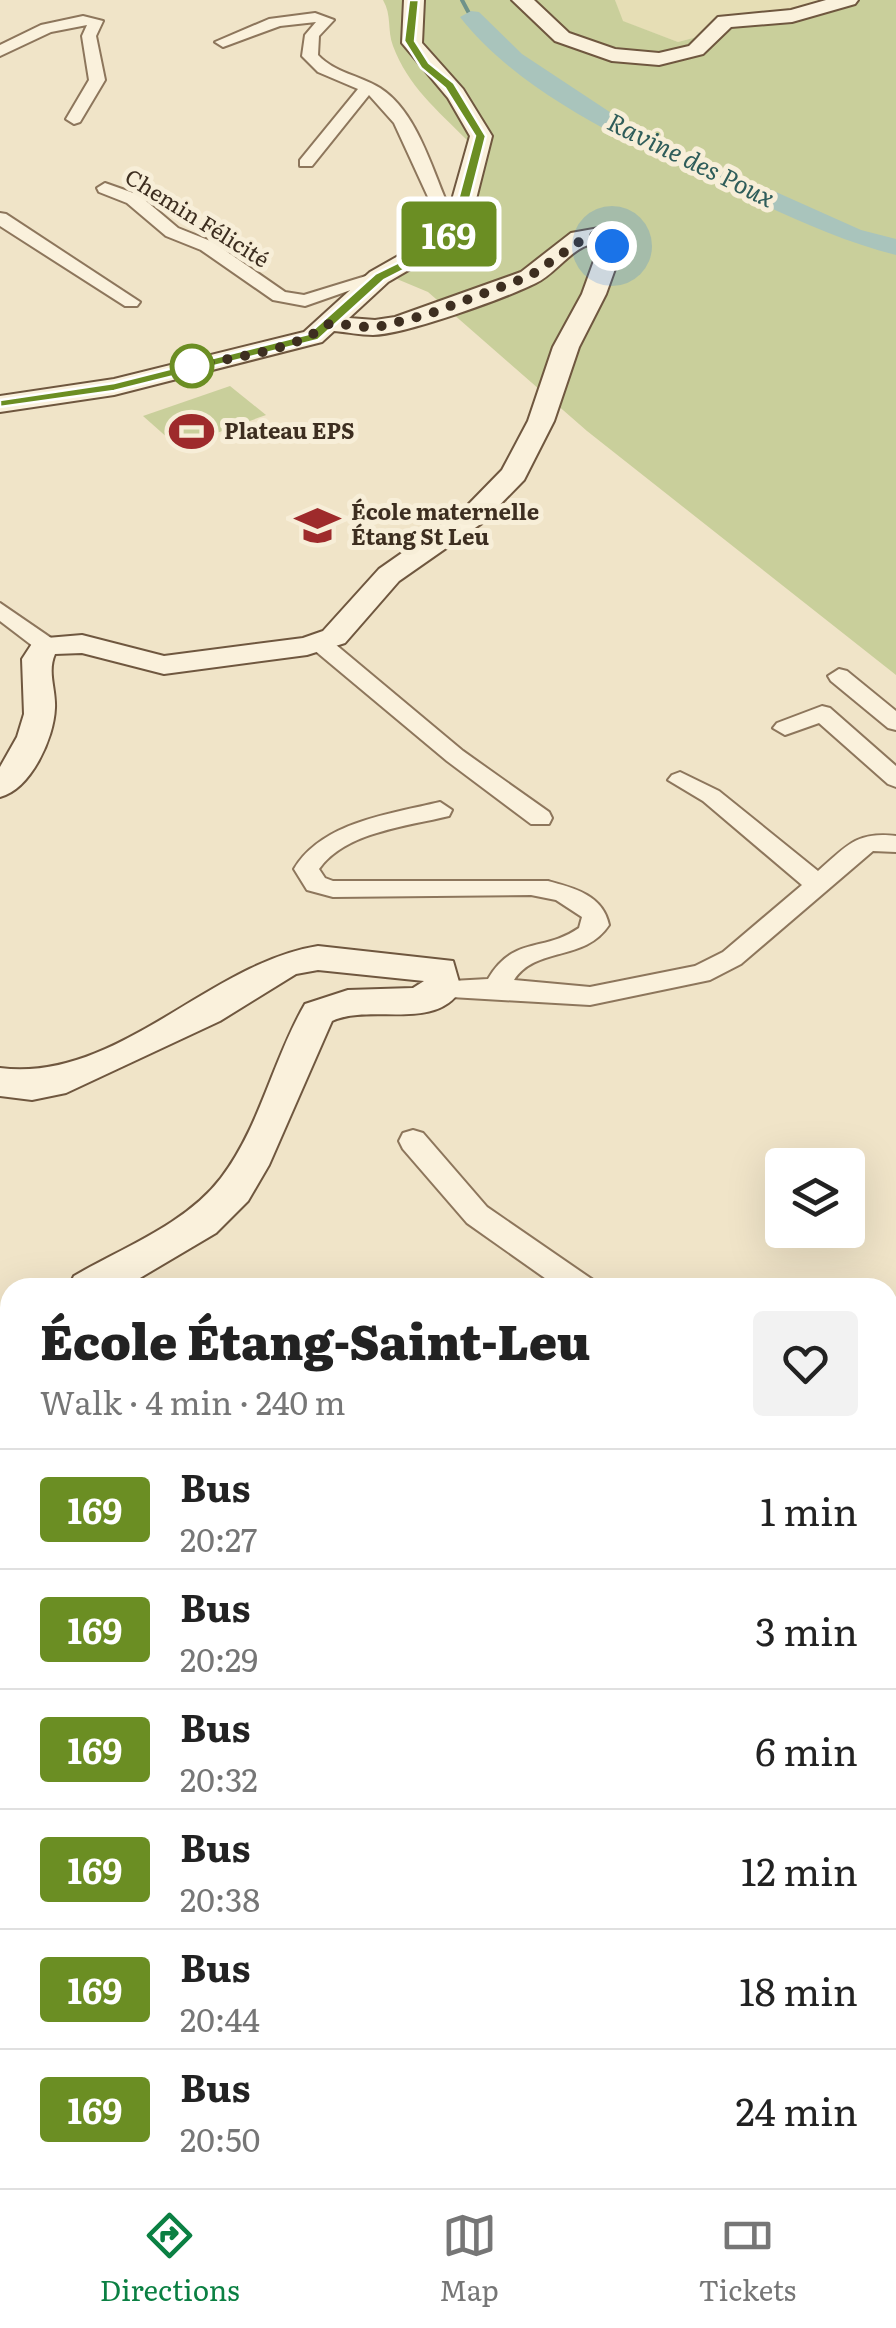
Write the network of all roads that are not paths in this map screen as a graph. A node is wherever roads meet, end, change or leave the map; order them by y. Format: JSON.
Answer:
{"nodes":[{"id":1,"x":414,"y":0,"type":"edge"},
{"id":2,"x":522,"y":0,"type":"edge"},
{"id":3,"x":848,"y":0,"type":"edge"},
{"id":4,"x":223,"y":42,"type":"dead end"},
{"id":5,"x":0,"y":51,"type":"edge"},
{"id":6,"x":370,"y":88,"type":"junction"},
{"id":7,"x":74,"y":119,"type":"dead end"},
{"id":8,"x":306,"y":163,"type":"dead end"},
{"id":9,"x":105,"y":188,"type":"dead end"},
{"id":10,"x":460,"y":212,"type":"junction"},
{"id":11,"x":0,"y":218,"type":"edge"},
{"id":12,"x":379,"y":277,"type":"junction"},
{"id":13,"x":131,"y":302,"type":"dead end"},
{"id":14,"x":330,"y":323,"type":"junction"},
{"id":15,"x":0,"y":404,"type":"edge"},
{"id":16,"x":0,"y":610,"type":"edge"},
{"id":17,"x":321,"y":644,"type":"junction"},
{"id":18,"x":46,"y":645,"type":"junction"},
{"id":19,"x":839,"y":676,"type":"dead end"},
{"id":20,"x":896,"y":723,"type":"edge"},
{"id":21,"x":785,"y":728,"type":"dead end"},
{"id":22,"x":892,"y":769,"type":"edge"},
{"id":23,"x":680,"y":780,"type":"dead end"},
{"id":24,"x":0,"y":787,"type":"edge"},
{"id":25,"x":440,"y":810,"type":"dead end"},
{"id":26,"x":540,"y":818,"type":"dead end"},
{"id":27,"x":896,"y":844,"type":"edge"},
{"id":28,"x":818,"y":885,"type":"junction"},
{"id":29,"x":496,"y":988,"type":"junction"},
{"id":30,"x":443,"y":989,"type":"junction"},
{"id":31,"x":0,"y":1082,"type":"edge"},
{"id":32,"x":413,"y":1141,"type":"dead end"},
{"id":33,"x":105,"y":1278,"type":"edge"},
{"id":34,"x":567,"y":1278,"type":"edge"}],
"edges":[{"from":1,"to":10,"type":"main road"},
{"from":2,"to":3,"type":"main road"},
{"from":4,"to":6,"type":"street"},
{"from":5,"to":7,"type":"street"},
{"from":6,"to":8,"type":"street"},
{"from":6,"to":10,"type":"street"},
{"from":9,"to":12,"type":"street","name":"Chemin Félicité"},
{"from":10,"to":12,"type":"main road"},
{"from":11,"to":13,"type":"street"},
{"from":12,"to":14,"type":"main road"},
{"from":14,"to":15,"type":"main road"},
{"from":14,"to":17,"type":"main road"},
{"from":16,"to":18,"type":"street"},
{"from":17,"to":18,"type":"main road"},
{"from":17,"to":26,"type":"street"},
{"from":18,"to":24,"type":"main road"},
{"from":19,"to":20,"type":"street"},
{"from":21,"to":22,"type":"street"},
{"from":23,"to":28,"type":"street"},
{"from":25,"to":29,"type":"street"},
{"from":27,"to":28,"type":"street"},
{"from":28,"to":29,"type":"street"},
{"from":29,"to":30,"type":"street"},
{"from":30,"to":31,"type":"main road"},
{"from":30,"to":33,"type":"main road"},
{"from":32,"to":34,"type":"street"}]}
